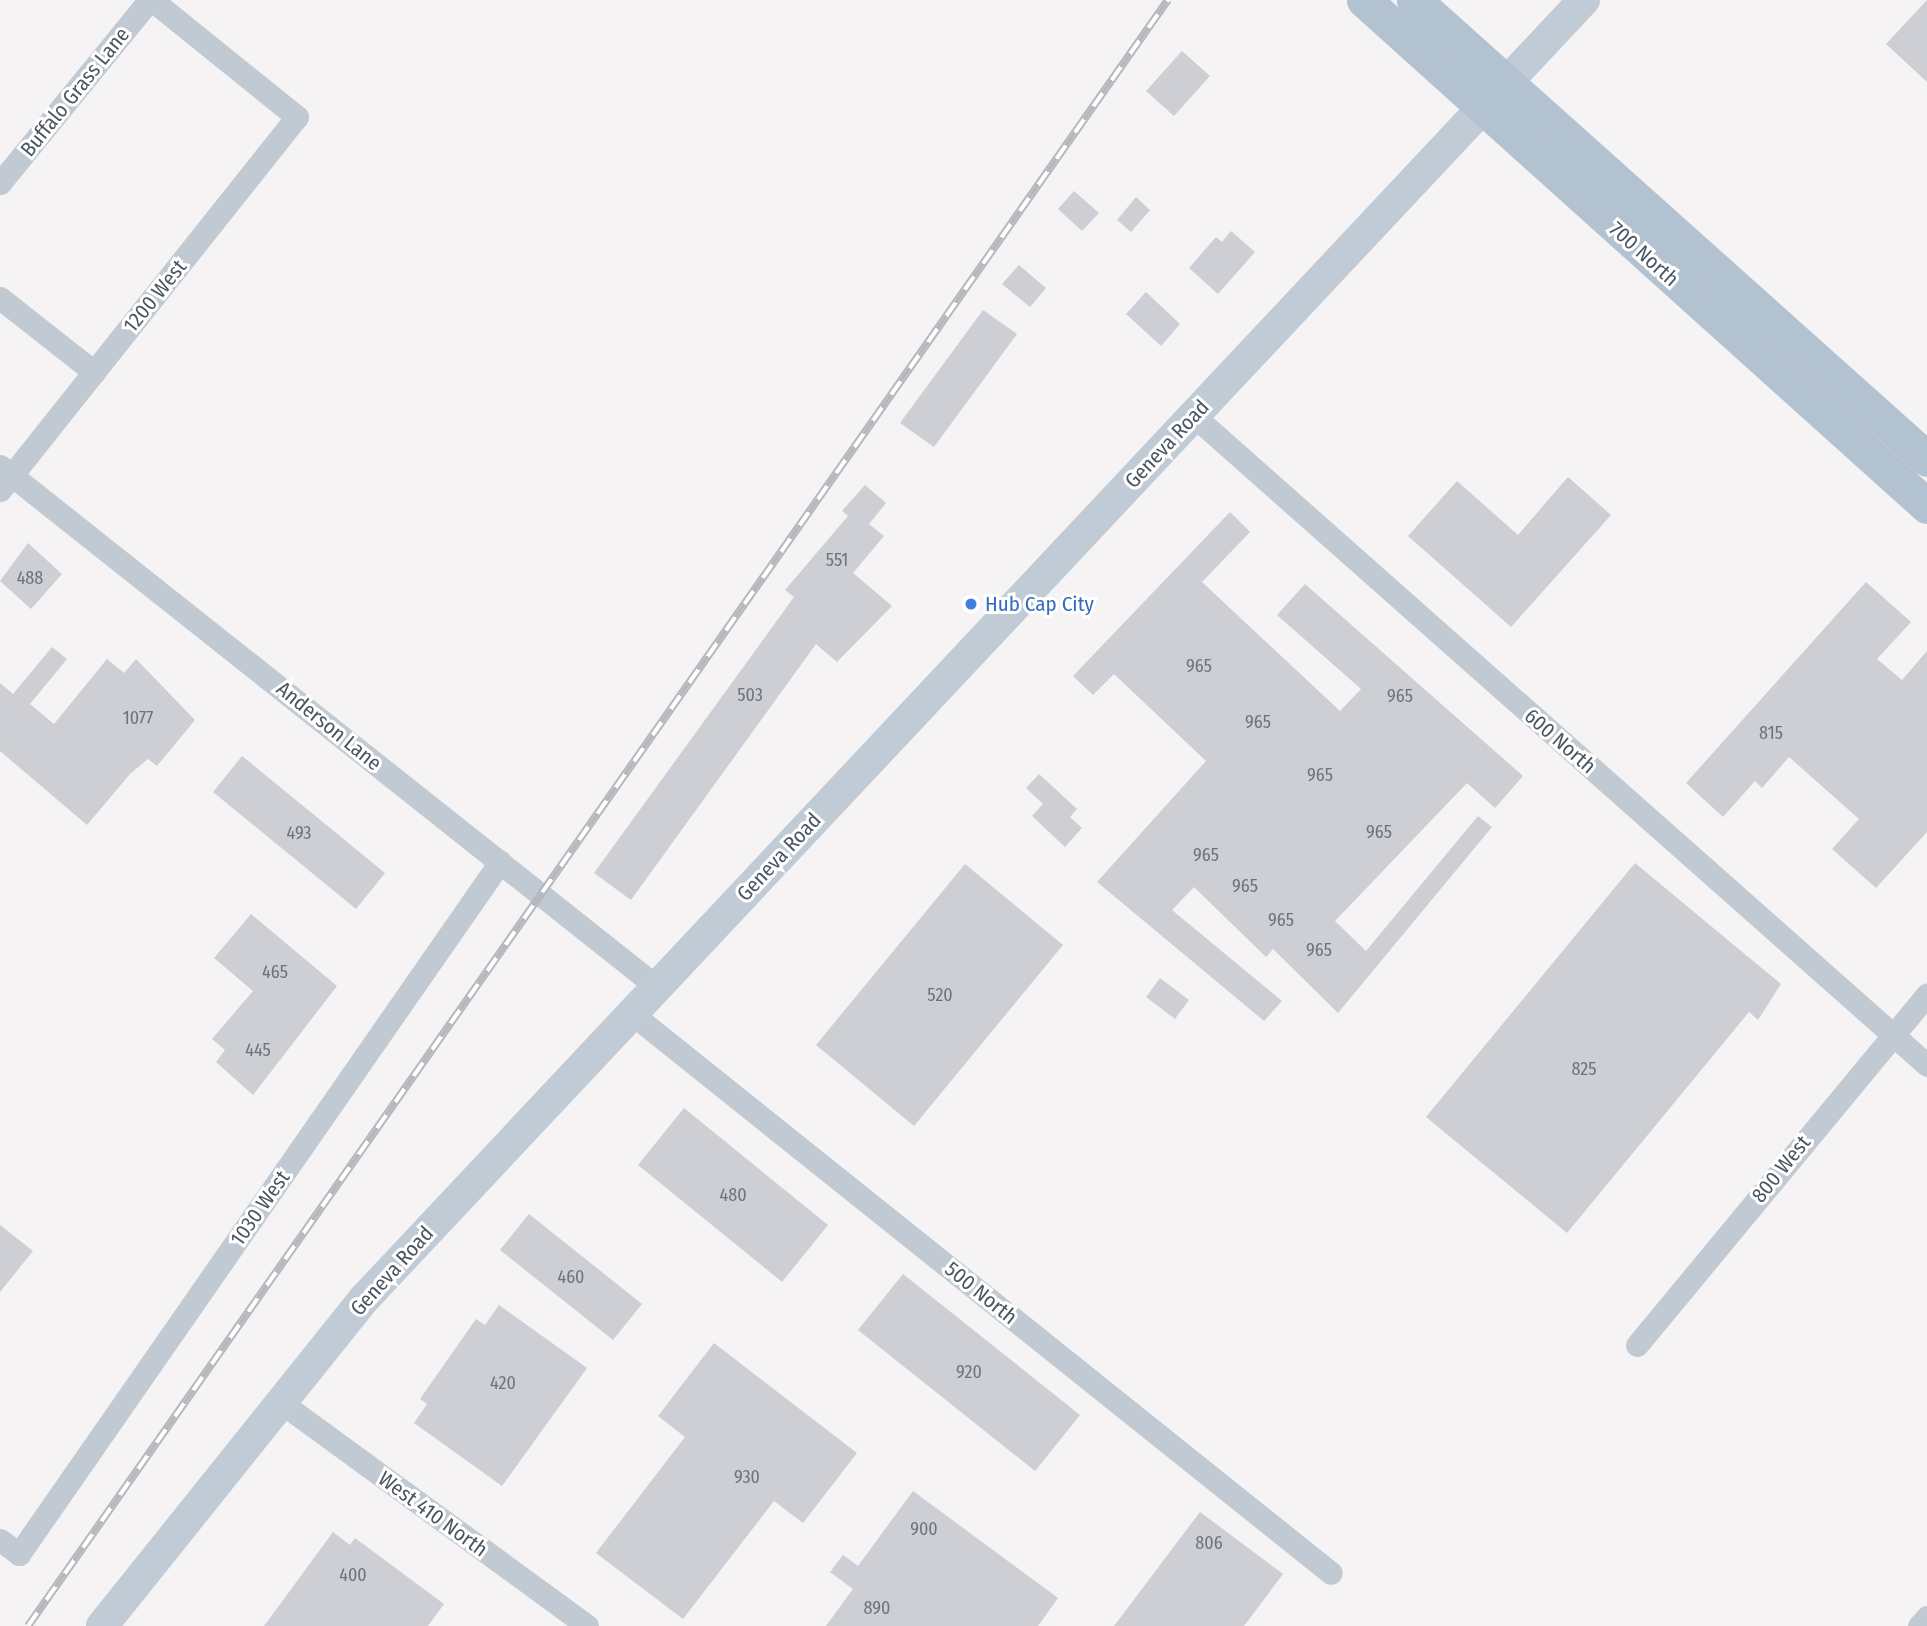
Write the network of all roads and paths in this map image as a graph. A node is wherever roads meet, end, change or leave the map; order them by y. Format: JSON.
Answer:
{"nodes":[{"id":1,"x":150,"y":0,"type":"edge"},
{"id":2,"x":1364,"y":0,"type":"edge"},
{"id":3,"x":1414,"y":0,"type":"edge"},
{"id":4,"x":1584,"y":0,"type":"edge"},
{"id":5,"x":1507,"y":83,"type":"junction"},
{"id":6,"x":1481,"y":108,"type":"junction"},
{"id":7,"x":0,"y":183,"type":"edge"},
{"id":8,"x":0,"y":298,"type":"edge"},
{"id":9,"x":94,"y":372,"type":"junction"},
{"id":10,"x":1194,"y":416,"type":"junction"},
{"id":11,"x":1927,"y":459,"type":"edge"},
{"id":12,"x":4,"y":477,"type":"edge"},
{"id":13,"x":1927,"y":506,"type":"edge"},
{"id":14,"x":500,"y":862,"type":"junction"},
{"id":15,"x":657,"y":987,"type":"junction"},
{"id":16,"x":1927,"y":995,"type":"edge"},
{"id":17,"x":631,"y":1013,"type":"junction"},
{"id":18,"x":1892,"y":1034,"type":"junction"},
{"id":19,"x":1927,"y":1065,"type":"edge"},
{"id":20,"x":1637,"y":1345,"type":"dead end"},
{"id":21,"x":278,"y":1401,"type":"junction"},
{"id":22,"x":0,"y":1540,"type":"edge"},
{"id":23,"x":1331,"y":1573,"type":"dead end"},
{"id":24,"x":1927,"y":1616,"type":"edge"},
{"id":25,"x":102,"y":1626,"type":"edge"},
{"id":26,"x":587,"y":1626,"type":"edge"},
{"id":27,"x":1919,"y":1626,"type":"edge"}],
"edges":[{"from":1,"to":7,"type":"street","name":"Buffalo Grass Lane"},
{"from":1,"to":9,"type":"street","name":"1200 West"},
{"from":2,"to":6,"type":"main road","name":"700 North"},
{"from":3,"to":5,"type":"main road","name":"700 North"},
{"from":4,"to":5,"type":"main road"},
{"from":5,"to":6,"type":"main road","name":"Geneva Road"},
{"from":5,"to":11,"type":"main road","name":"700 North"},
{"from":6,"to":10,"type":"main road","name":"Geneva Road"},
{"from":6,"to":13,"type":"main road","name":"700 North"},
{"from":8,"to":9,"type":"street"},
{"from":9,"to":12,"type":"street","name":"1200 West"},
{"from":10,"to":15,"type":"main road","name":"Geneva Road"},
{"from":10,"to":18,"type":"street","name":"600 North"},
{"from":12,"to":14,"type":"street","name":"Anderson Lane"},
{"from":14,"to":15,"type":"street","name":"Anderson Lane"},
{"from":14,"to":22,"type":"street","name":"1030 West"},
{"from":15,"to":17,"type":"main road","name":"Geneva Road"},
{"from":16,"to":18,"type":"street","name":"800 West"},
{"from":17,"to":21,"type":"main road","name":"Geneva Road"},
{"from":17,"to":23,"type":"street","name":"500 North"},
{"from":18,"to":19,"type":"street","name":"600 North"},
{"from":18,"to":20,"type":"street","name":"800 West"},
{"from":21,"to":25,"type":"main road","name":"Geneva Road"},
{"from":21,"to":26,"type":"street","name":"West 410 North"},
{"from":24,"to":27,"type":"street"}]}
